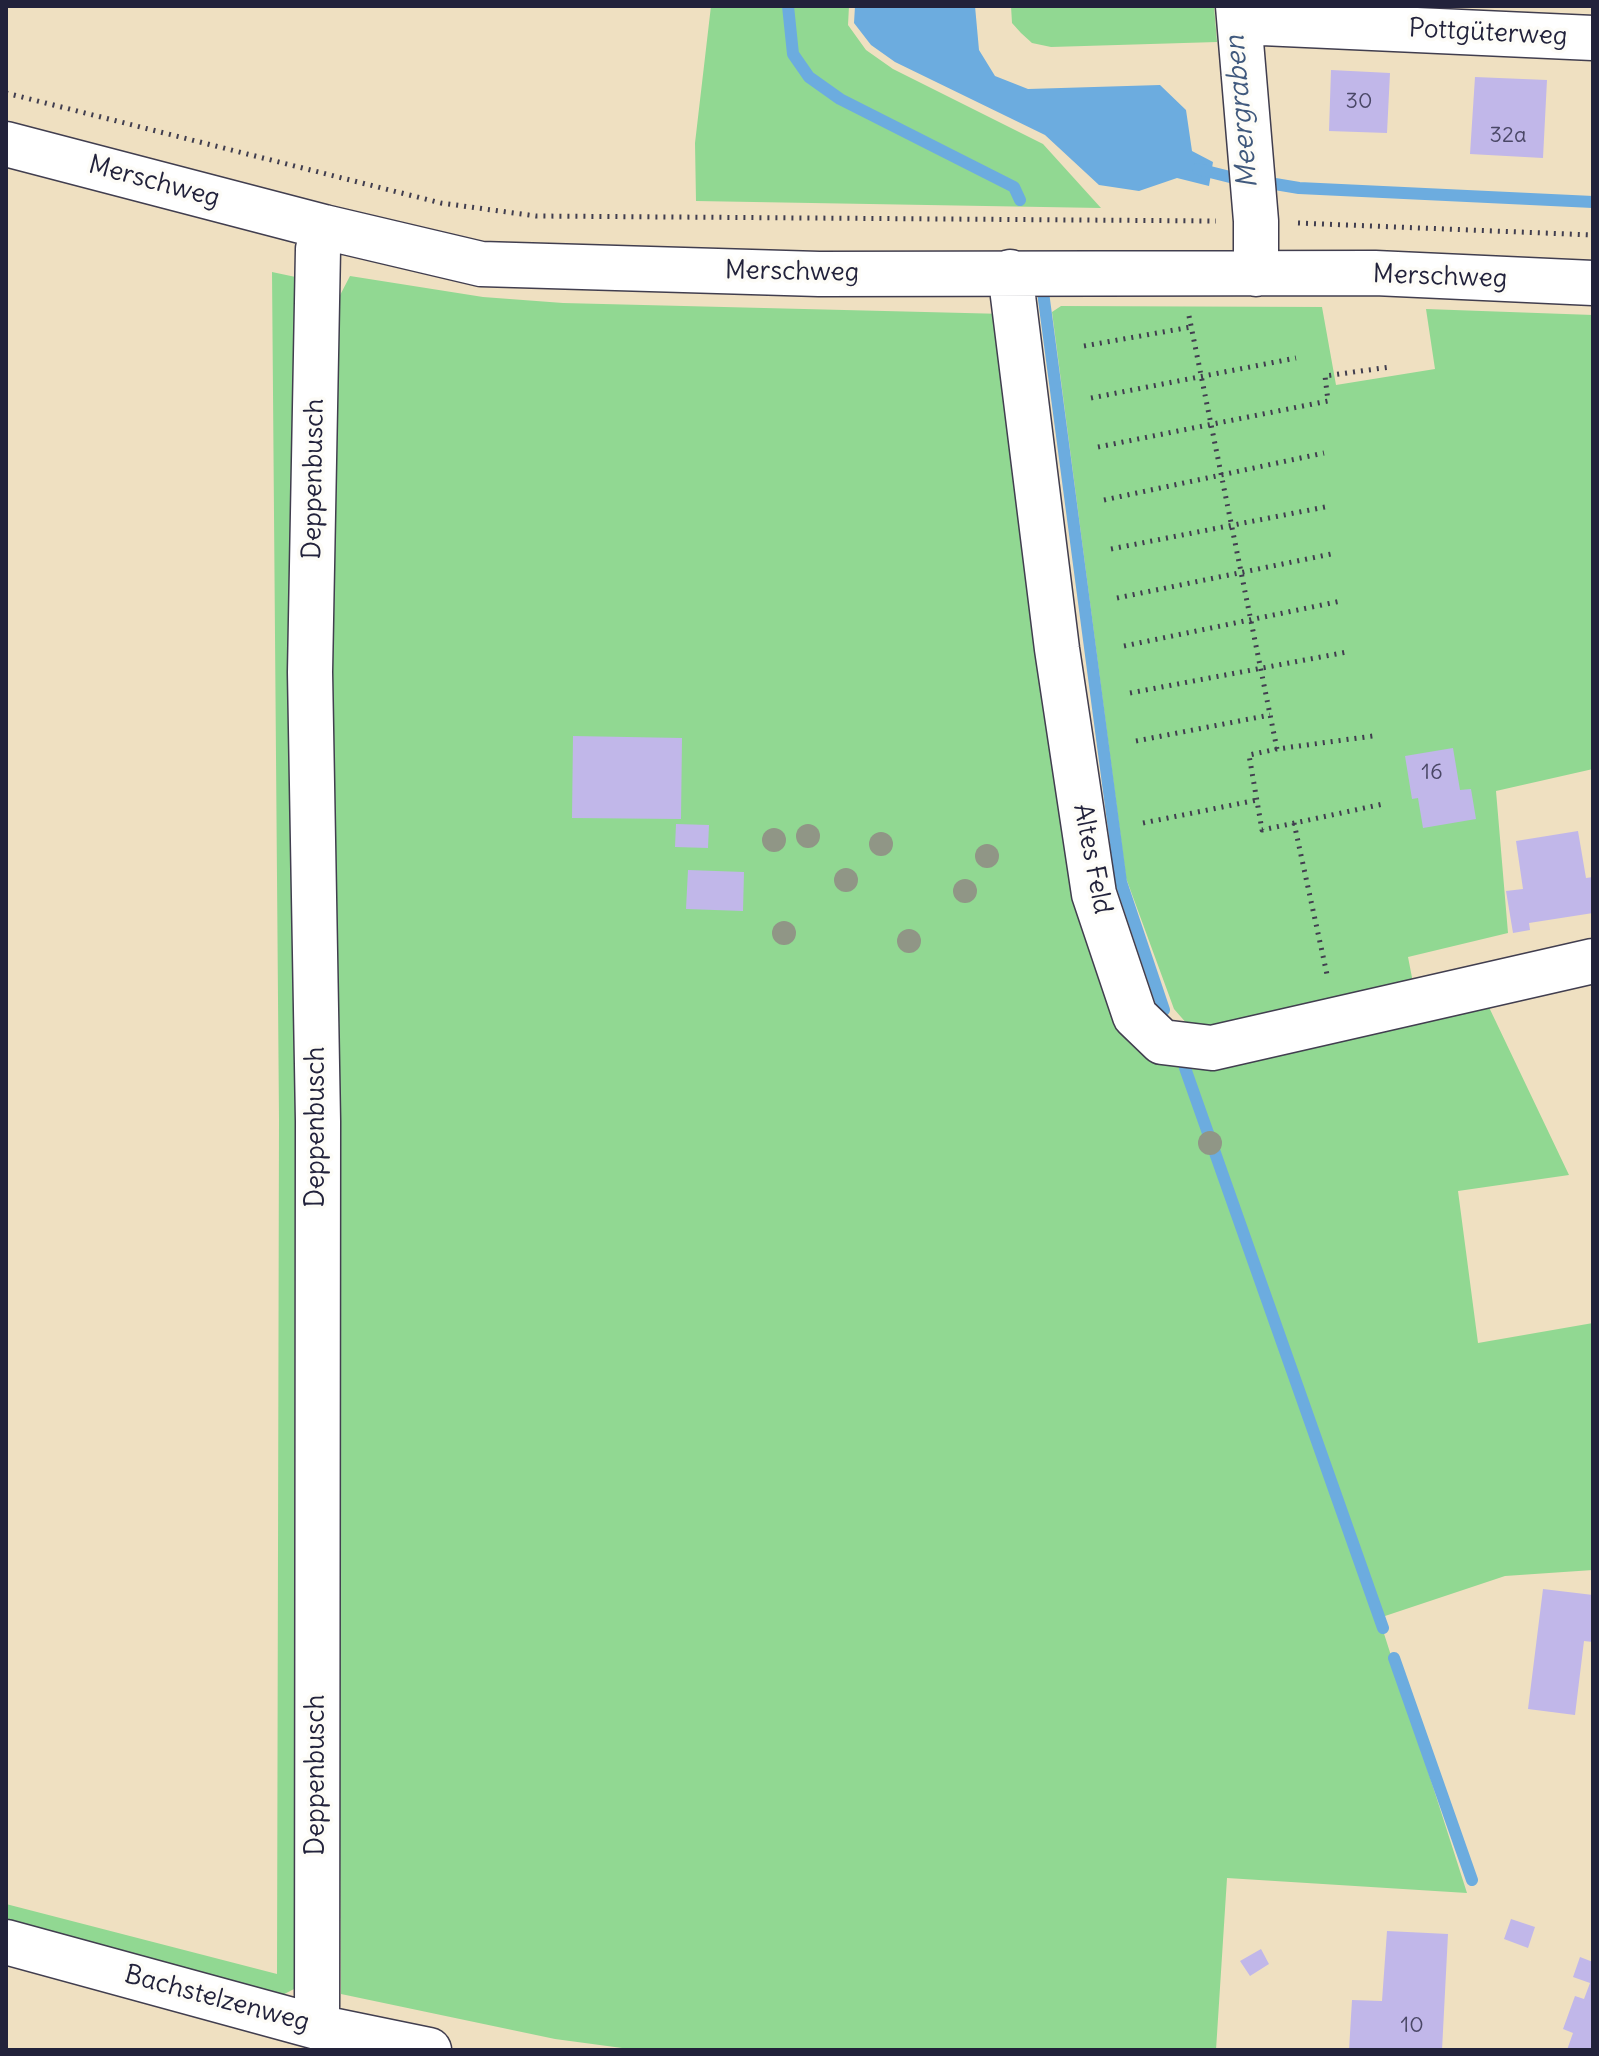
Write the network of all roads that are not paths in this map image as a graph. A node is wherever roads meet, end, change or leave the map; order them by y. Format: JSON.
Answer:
{"nodes":[{"id":1,"x":1239,"y":14,"type":"edge"},
{"id":2,"x":1593,"y":38,"type":"edge"},
{"id":3,"x":6,"y":144,"type":"edge"},
{"id":4,"x":324,"y":227,"type":"junction"},
{"id":5,"x":1010,"y":272,"type":"junction"},
{"id":6,"x":1256,"y":274,"type":"junction"},
{"id":7,"x":1593,"y":283,"type":"edge"},
{"id":8,"x":1593,"y":961,"type":"edge"},
{"id":9,"x":6,"y":1942,"type":"edge"},
{"id":10,"x":317,"y":2027,"type":"junction"},
{"id":11,"x":429,"y":2050,"type":"edge"}],
"edges":[{"from":1,"to":2,"type":"street","name":"Pottgüterweg"},
{"from":1,"to":6,"type":"street"},
{"from":3,"to":4,"type":"street","name":"Merschweg"},
{"from":4,"to":5,"type":"street","name":"Merschweg"},
{"from":4,"to":10,"type":"street","name":"Deppenbusch"},
{"from":5,"to":6,"type":"street","name":"Merschweg"},
{"from":5,"to":8,"type":"street","name":"Altes Feld"},
{"from":6,"to":7,"type":"street","name":"Merschweg"},
{"from":9,"to":10,"type":"street","name":"Bachstelzenweg"},
{"from":10,"to":11,"type":"street","name":"Bachstelzenweg"}]}
